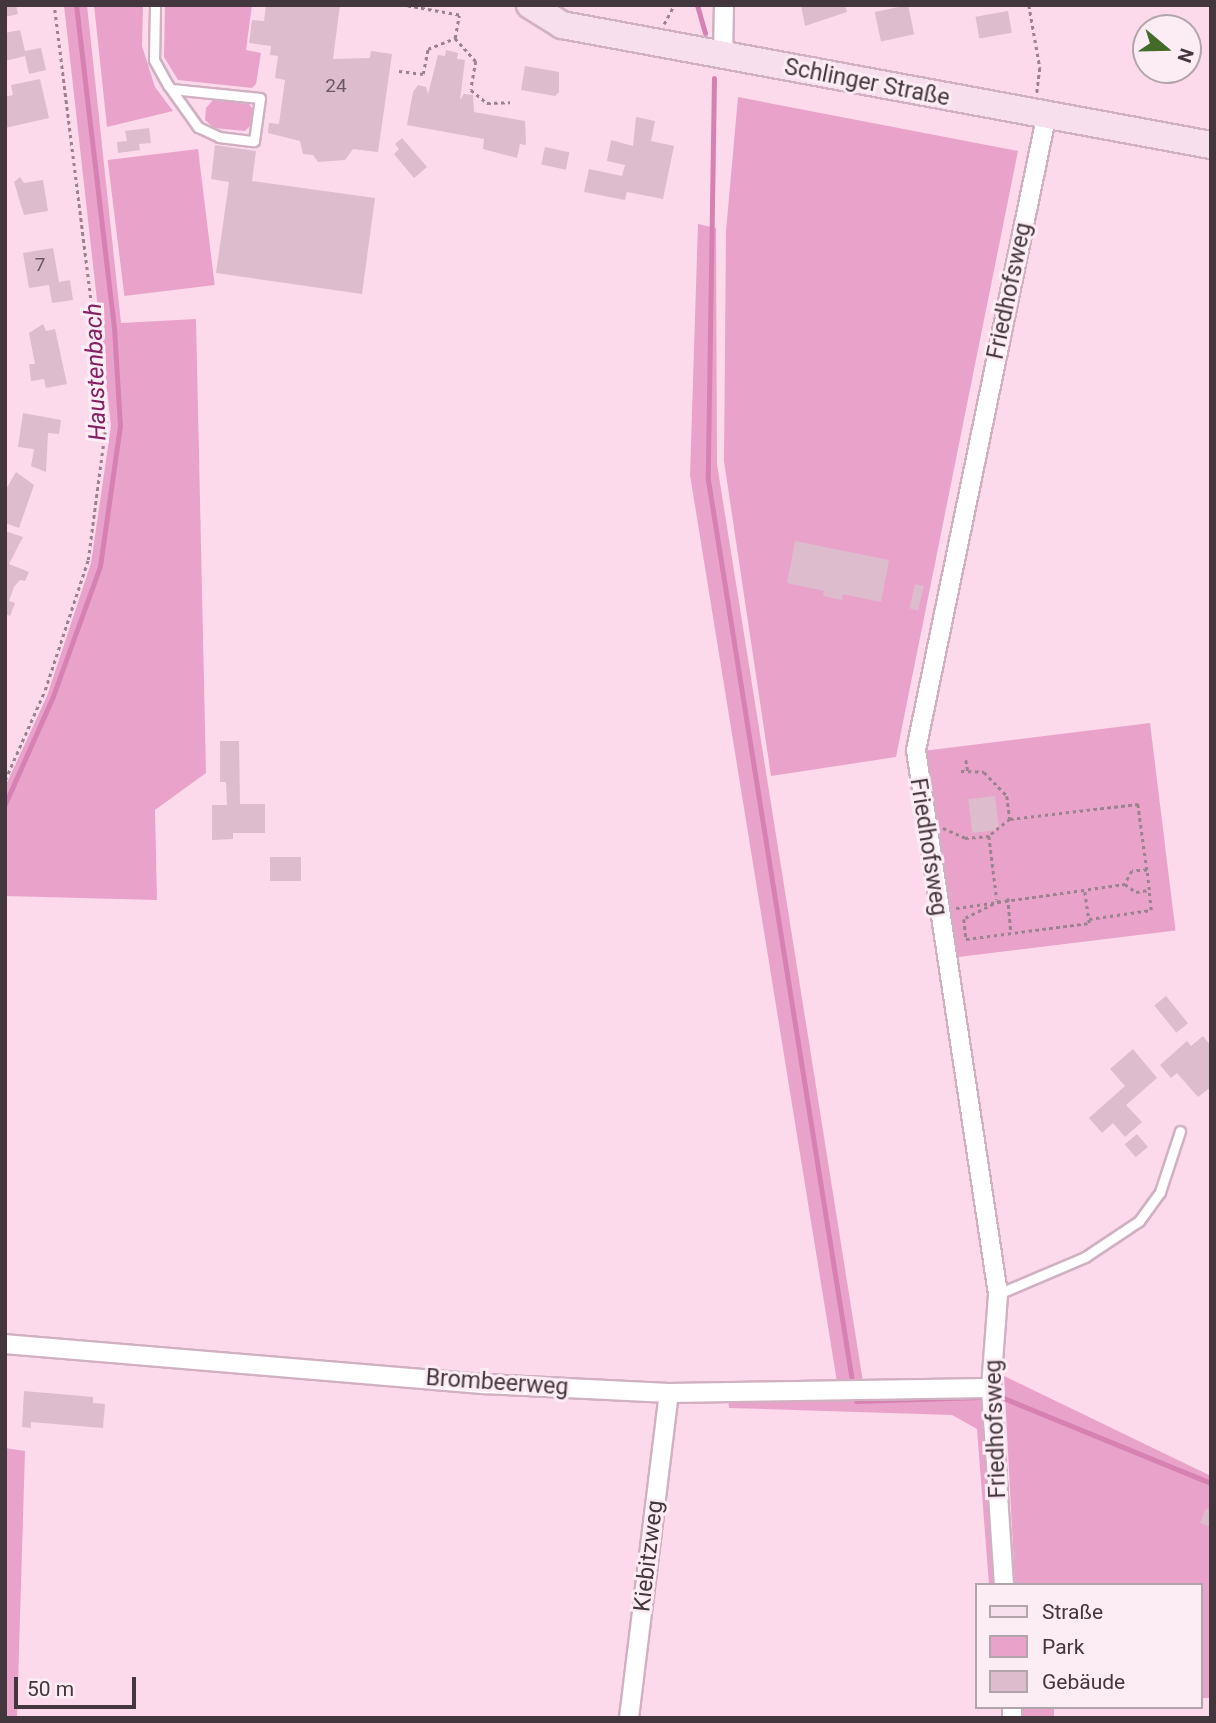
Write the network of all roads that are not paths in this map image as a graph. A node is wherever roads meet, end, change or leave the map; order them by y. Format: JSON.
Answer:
{"nodes":[{"id":1,"x":155,"y":5,"type":"edge"},
{"id":2,"x":530,"y":5,"type":"edge"},
{"id":3,"x":724,"y":5,"type":"edge"},
{"id":4,"x":723,"y":56,"type":"junction"},
{"id":5,"x":171,"y":89,"type":"junction"},
{"id":6,"x":1040,"y":116,"type":"junction"},
{"id":7,"x":1211,"y":145,"type":"edge"},
{"id":8,"x":1180,"y":1131,"type":"dead end"},
{"id":9,"x":998,"y":1294,"type":"junction"},
{"id":10,"x":5,"y":1344,"type":"edge"},
{"id":11,"x":991,"y":1388,"type":"junction"},
{"id":12,"x":669,"y":1393,"type":"junction"},
{"id":13,"x":1004,"y":1583,"type":"edge"},
{"id":14,"x":629,"y":1718,"type":"edge"}],
"edges":[{"from":1,"to":5,"type":"lane"},
{"from":2,"to":4,"type":"street","name":"Schlinger Straße"},
{"from":3,"to":4,"type":"street"},
{"from":4,"to":6,"type":"street","name":"Schlinger Straße"},
{"from":5,"to":5,"type":"lane"},
{"from":6,"to":7,"type":"street","name":"Schlinger Straße"},
{"from":6,"to":9,"type":"street","name":"Friedhofsweg"},
{"from":8,"to":9,"type":"lane"},
{"from":9,"to":11,"type":"street","name":"Friedhofsweg"},
{"from":10,"to":12,"type":"street","name":"Brombeerweg"},
{"from":11,"to":12,"type":"street","name":"Brombeerweg"},
{"from":11,"to":13,"type":"street","name":"Friedhofsweg"},
{"from":12,"to":14,"type":"street","name":"Kiebitzweg"}]}
